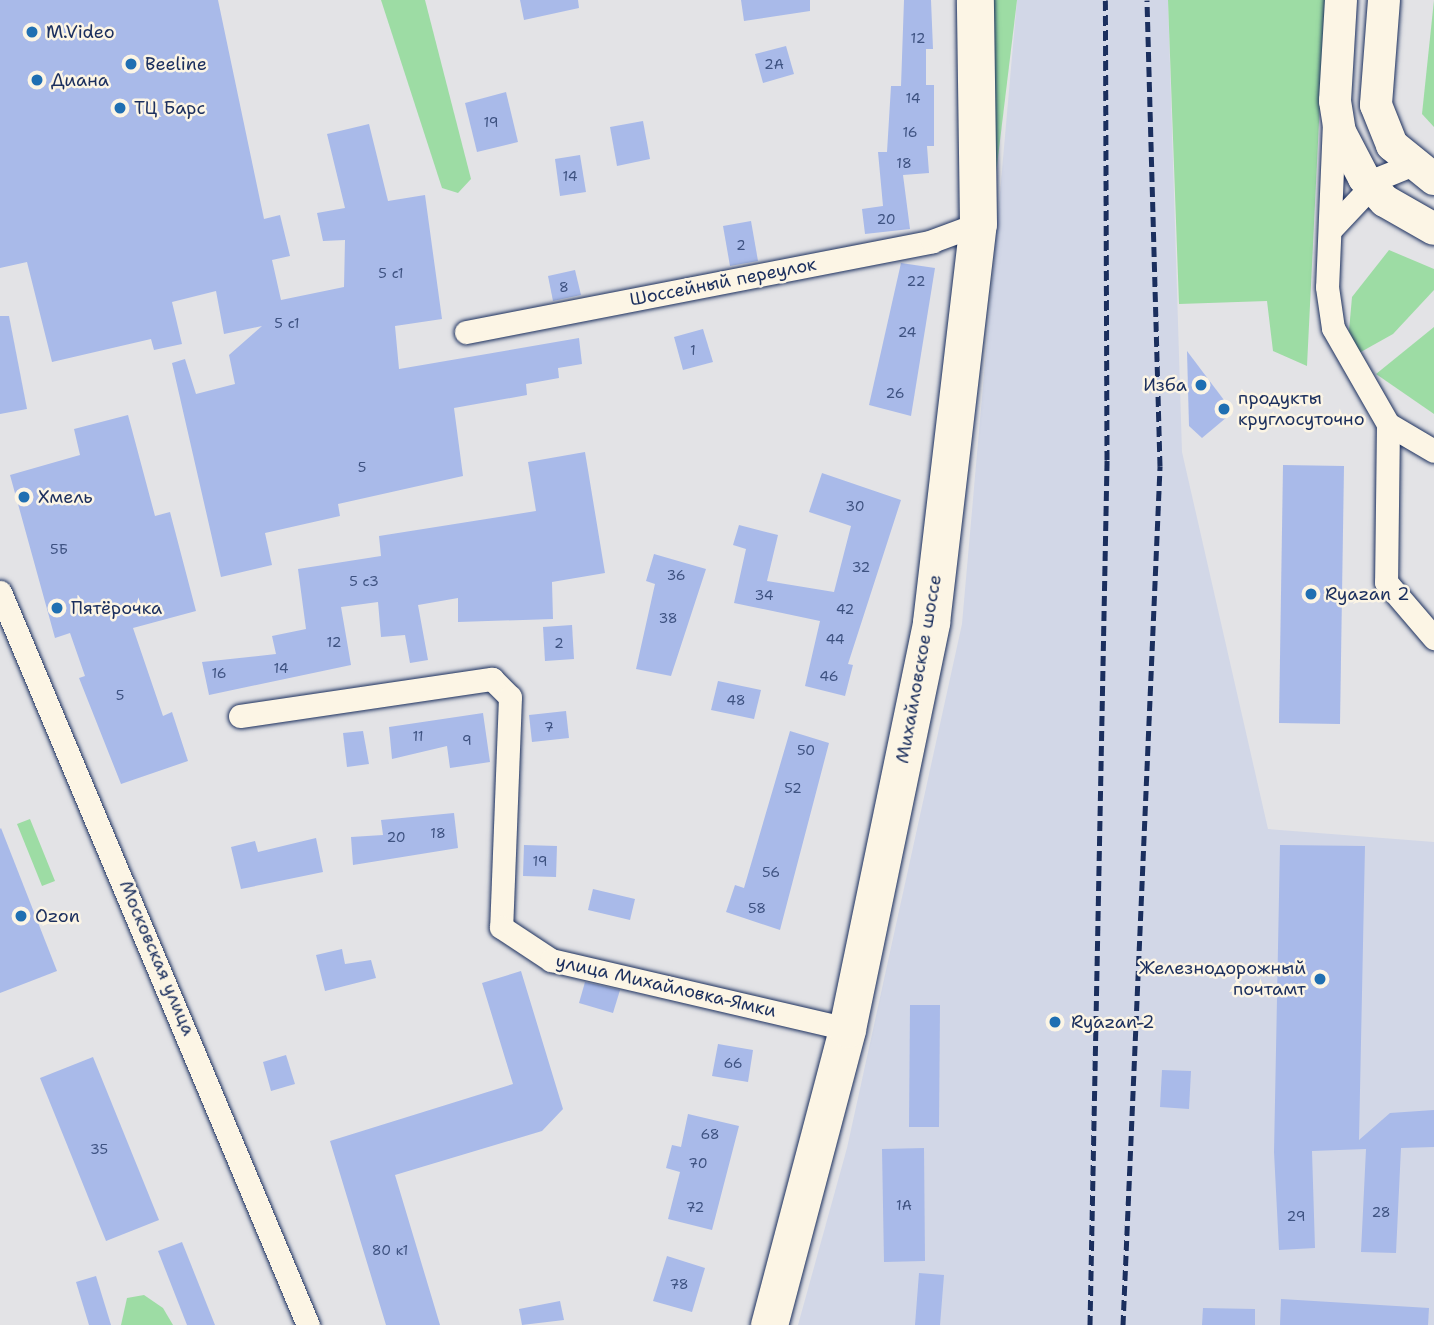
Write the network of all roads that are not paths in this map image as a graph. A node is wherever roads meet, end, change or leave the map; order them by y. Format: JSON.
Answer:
{"nodes":[{"id":1,"x":975,"y":0,"type":"edge"},
{"id":2,"x":1341,"y":0,"type":"edge"},
{"id":3,"x":1384,"y":0,"type":"edge"},
{"id":4,"x":1335,"y":101,"type":"junction"},
{"id":5,"x":1423,"y":172,"type":"edge"},
{"id":6,"x":1371,"y":186,"type":"junction"},
{"id":7,"x":978,"y":224,"type":"junction"},
{"id":8,"x":1434,"y":229,"type":"edge"},
{"id":9,"x":1330,"y":230,"type":"junction"},
{"id":10,"x":466,"y":332,"type":"dead end"},
{"id":11,"x":1388,"y":424,"type":"junction"},
{"id":12,"x":1434,"y":451,"type":"edge"},
{"id":13,"x":0,"y":592,"type":"edge"},
{"id":14,"x":1434,"y":638,"type":"edge"},
{"id":15,"x":240,"y":716,"type":"dead end"},
{"id":16,"x":847,"y":1028,"type":"junction"},
{"id":17,"x":309,"y":1325,"type":"edge"},
{"id":18,"x":769,"y":1325,"type":"edge"}],
"edges":[{"from":1,"to":7,"type":"main road","name":"Михайловское шоссе"},
{"from":2,"to":4,"type":"street"},
{"from":3,"to":5,"type":"street"},
{"from":4,"to":6,"type":"street"},
{"from":4,"to":9,"type":"street"},
{"from":5,"to":6,"type":"street"},
{"from":6,"to":8,"type":"street"},
{"from":6,"to":9,"type":"street"},
{"from":7,"to":10,"type":"street","name":"Шоссейный переулок"},
{"from":7,"to":16,"type":"main road","name":"Михайловское шоссе"},
{"from":9,"to":11,"type":"street"},
{"from":11,"to":12,"type":"street"},
{"from":11,"to":14,"type":"street"},
{"from":13,"to":17,"type":"street","name":"Московская улица"},
{"from":15,"to":16,"type":"street","name":"улица Михайловка-Ямки"},
{"from":16,"to":18,"type":"main road","name":"Михайловское шоссе"}]}
